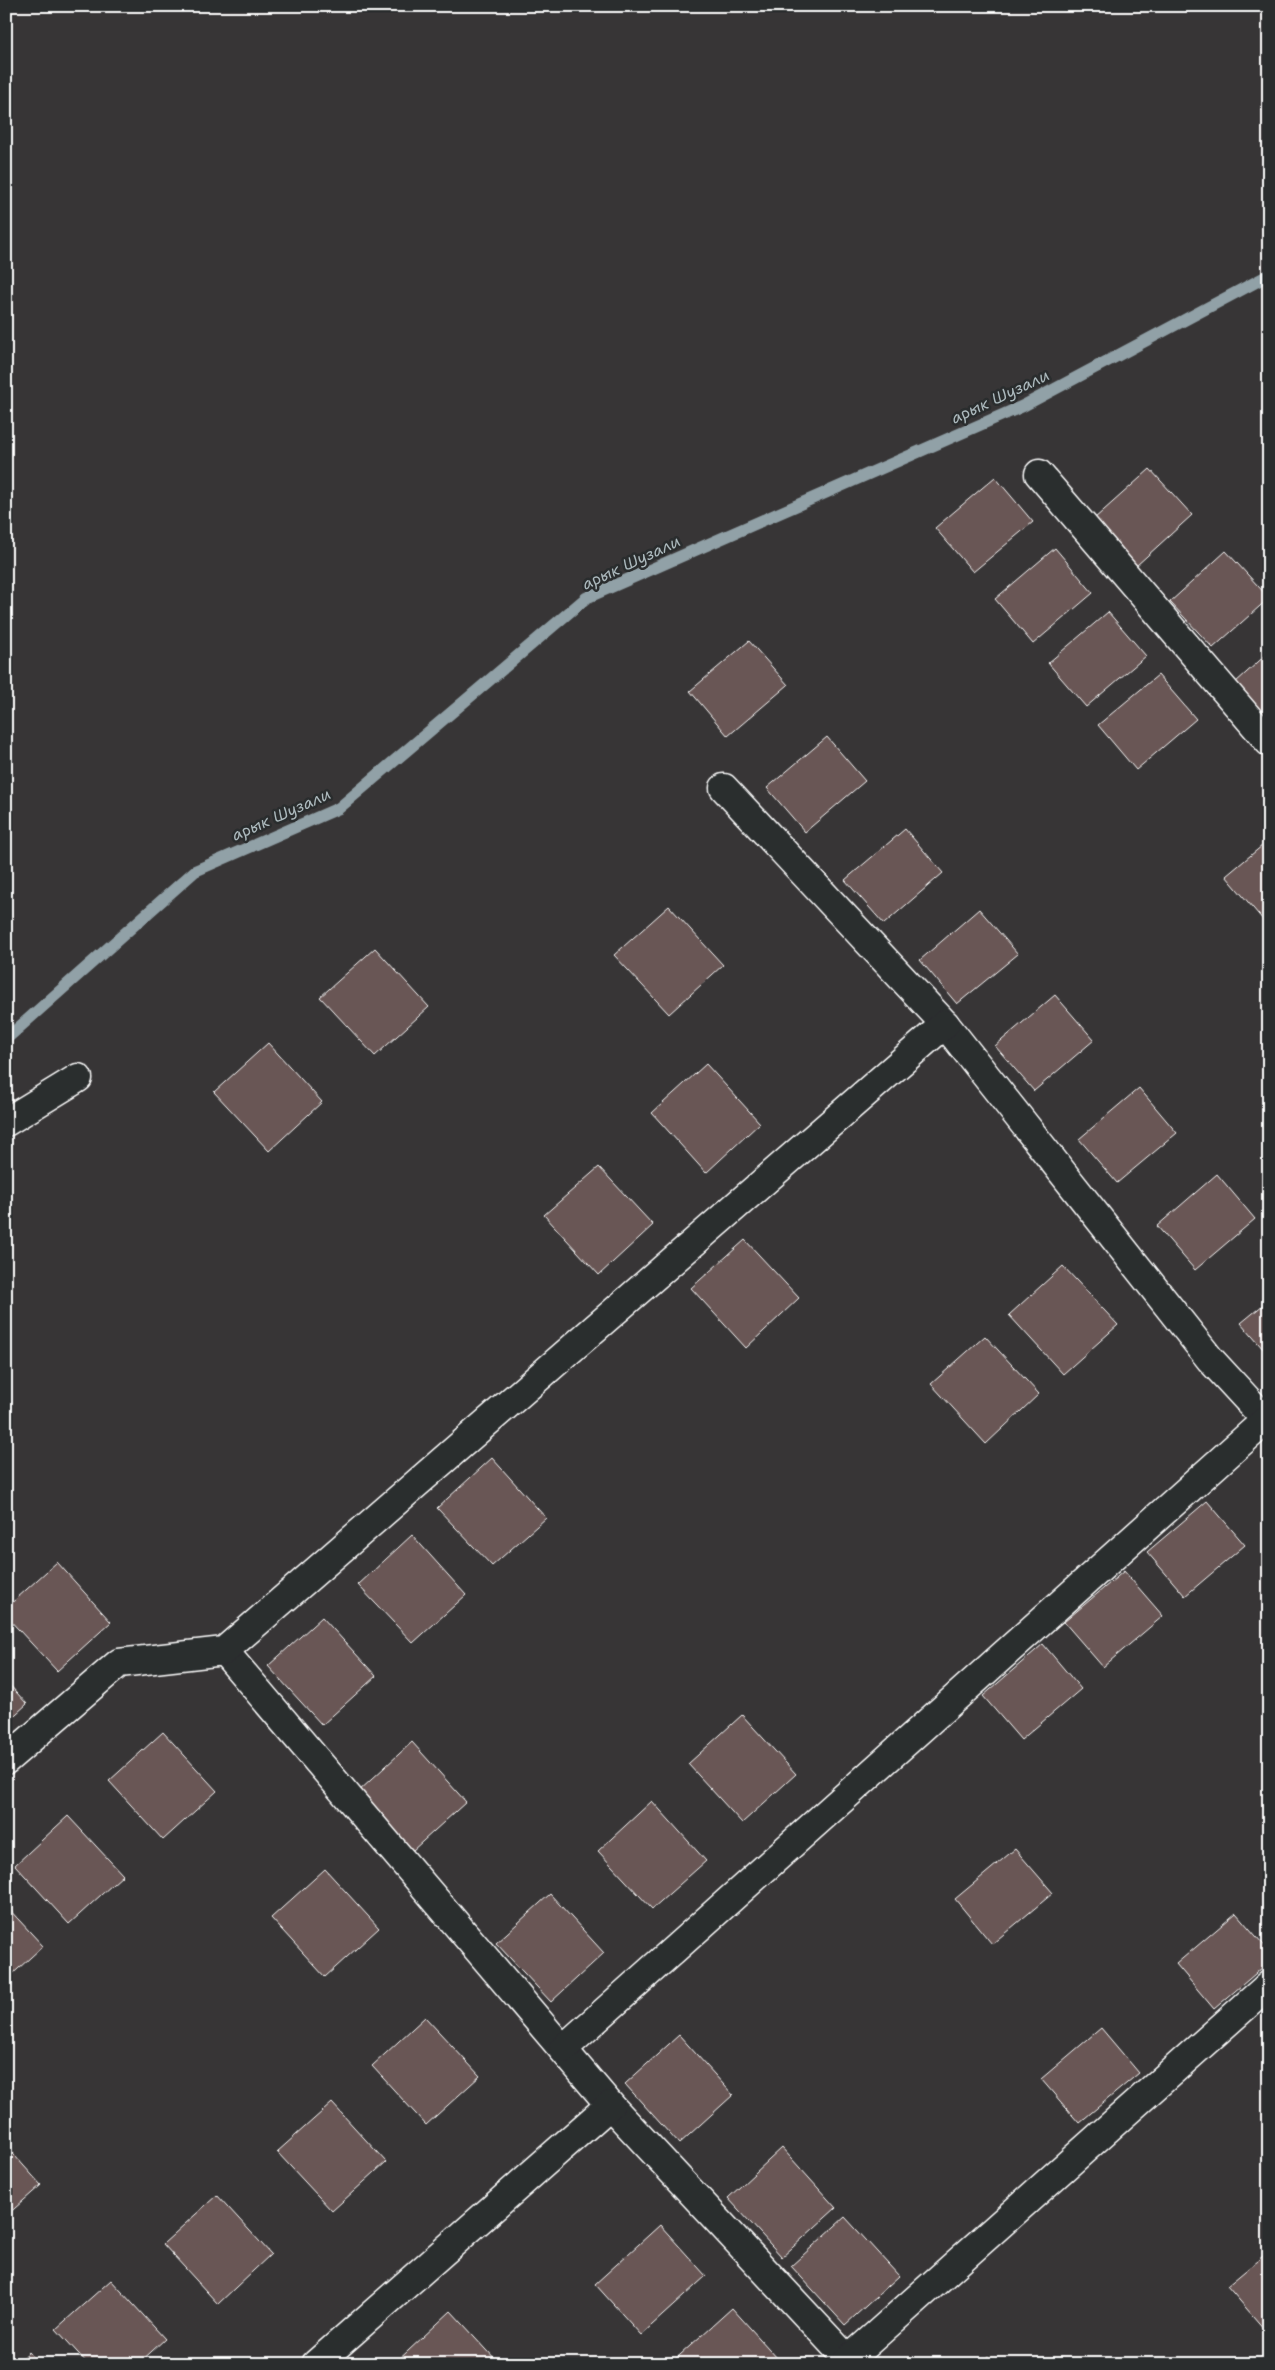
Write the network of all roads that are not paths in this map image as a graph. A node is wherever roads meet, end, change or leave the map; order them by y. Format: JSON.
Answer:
{"nodes":[{"id":1,"x":1039,"y":474,"type":"dead end"},
{"id":2,"x":1269,"y":742,"type":"edge"},
{"id":3,"x":724,"y":788,"type":"dead end"},
{"id":4,"x":945,"y":1024,"type":"junction"},
{"id":5,"x":78,"y":1078,"type":"dead end"},
{"id":6,"x":6,"y":1122,"type":"edge"},
{"id":7,"x":1268,"y":1422,"type":"edge"},
{"id":8,"x":224,"y":1651,"type":"junction"},
{"id":9,"x":6,"y":1760,"type":"edge"},
{"id":10,"x":1269,"y":1986,"type":"edge"},
{"id":11,"x":563,"y":2050,"type":"junction"},
{"id":12,"x":610,"y":2105,"type":"junction"},
{"id":13,"x":850,"y":2362,"type":"edge"},
{"id":14,"x":316,"y":2364,"type":"edge"}],
"edges":[{"from":1,"to":2,"type":"street"},
{"from":3,"to":4,"type":"street"},
{"from":4,"to":7,"type":"street"},
{"from":4,"to":8,"type":"street"},
{"from":5,"to":6,"type":"street"},
{"from":7,"to":11,"type":"street"},
{"from":8,"to":9,"type":"street"},
{"from":8,"to":11,"type":"street"},
{"from":10,"to":13,"type":"street"},
{"from":11,"to":12,"type":"street"},
{"from":12,"to":13,"type":"street"},
{"from":12,"to":14,"type":"street"}]}
